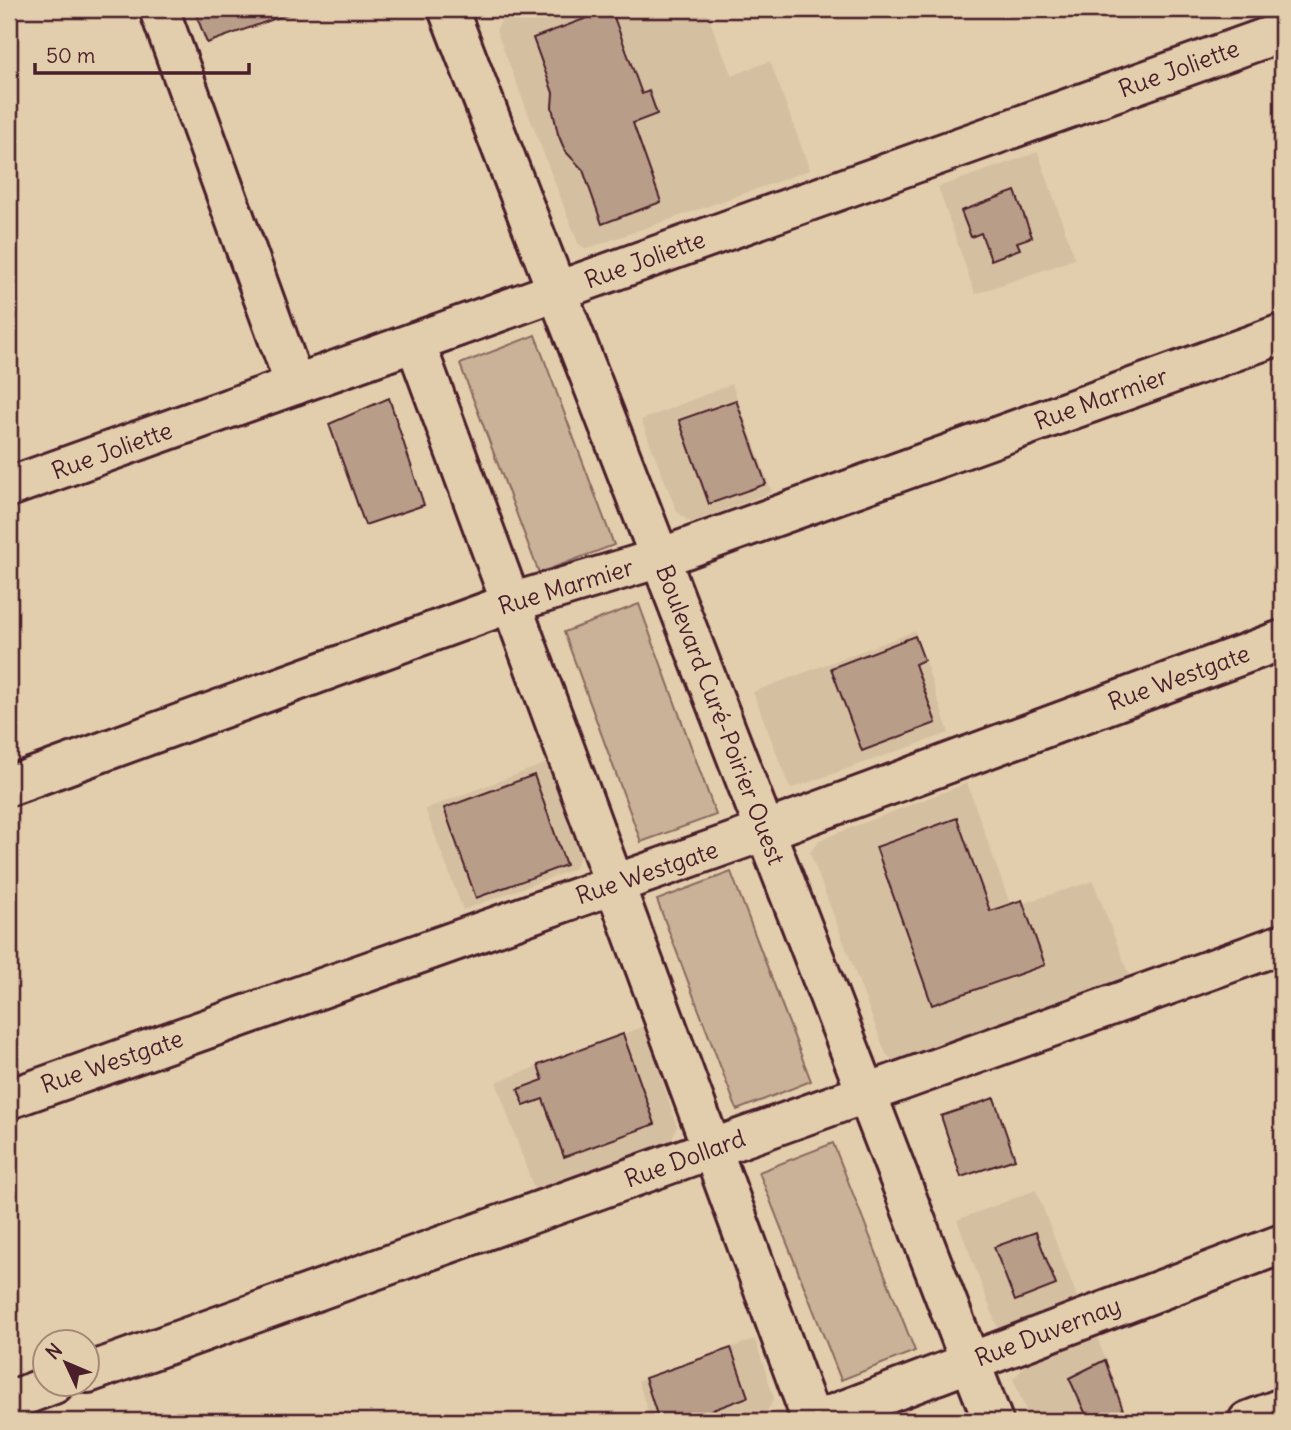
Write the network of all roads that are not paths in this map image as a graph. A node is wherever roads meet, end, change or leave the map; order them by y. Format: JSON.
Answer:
{"nodes":[{"id":1,"x":159,"y":9,"type":"edge"},
{"id":2,"x":448,"y":9,"type":"edge"},
{"id":3,"x":1282,"y":33,"type":"edge"},
{"id":4,"x":557,"y":291,"type":"junction"},
{"id":5,"x":1282,"y":334,"type":"edge"},
{"id":6,"x":415,"y":342,"type":"junction"},
{"id":7,"x":295,"y":385,"type":"junction"},
{"id":8,"x":9,"y":487,"type":"edge"},
{"id":9,"x":660,"y":558,"type":"junction"},
{"id":10,"x":511,"y":603,"type":"junction"},
{"id":11,"x":1282,"y":640,"type":"edge"},
{"id":12,"x":9,"y":786,"type":"edge"},
{"id":13,"x":765,"y":831,"type":"junction"},
{"id":14,"x":614,"y":884,"type":"junction"},
{"id":15,"x":1282,"y":944,"type":"edge"},
{"id":16,"x":866,"y":1093,"type":"junction"},
{"id":17,"x":9,"y":1099,"type":"edge"},
{"id":18,"x":712,"y":1149,"type":"junction"},
{"id":19,"x":1282,"y":1244,"type":"edge"},
{"id":20,"x":970,"y":1362,"type":"junction"},
{"id":21,"x":102,"y":1368,"type":"edge"},
{"id":22,"x":32,"y":1392,"type":"edge"},
{"id":23,"x":9,"y":1401,"type":"edge"},
{"id":24,"x":1282,"y":1408,"type":"edge"},
{"id":25,"x":813,"y":1421,"type":"edge"},
{"id":26,"x":993,"y":1421,"type":"edge"},
{"id":27,"x":1248,"y":1421,"type":"edge"}],
"edges":[{"from":1,"to":7,"type":"street"},
{"from":2,"to":4,"type":"street","name":"Boulevard Curé-Poirier Ouest"},
{"from":3,"to":4,"type":"street","name":"Rue Joliette"},
{"from":4,"to":6,"type":"street","name":"Rue Joliette"},
{"from":4,"to":9,"type":"street","name":"Boulevard Curé-Poirier Ouest"},
{"from":5,"to":9,"type":"street","name":"Rue Marmier"},
{"from":6,"to":7,"type":"street","name":"Rue Joliette"},
{"from":6,"to":10,"type":"street"},
{"from":7,"to":8,"type":"street","name":"Rue Joliette"},
{"from":9,"to":10,"type":"street","name":"Rue Marmier"},
{"from":9,"to":13,"type":"street","name":"Boulevard Curé-Poirier Ouest"},
{"from":10,"to":12,"type":"street","name":"Rue Marmier"},
{"from":10,"to":14,"type":"street"},
{"from":11,"to":13,"type":"street","name":"Rue Westgate"},
{"from":13,"to":14,"type":"street","name":"Rue Westgate"},
{"from":13,"to":16,"type":"street","name":"Boulevard Curé-Poirier Ouest"},
{"from":14,"to":17,"type":"street","name":"Rue Westgate"},
{"from":14,"to":18,"type":"street"},
{"from":15,"to":16,"type":"street","name":"Rue Dollard"},
{"from":16,"to":18,"type":"street","name":"Rue Dollard"},
{"from":16,"to":20,"type":"street","name":"Boulevard Curé-Poirier Ouest"},
{"from":18,"to":21,"type":"street","name":"Rue Dollard"},
{"from":18,"to":25,"type":"street"},
{"from":19,"to":20,"type":"street","name":"Rue Duvernay"},
{"from":20,"to":25,"type":"street","name":"Rue Duvernay"},
{"from":20,"to":26,"type":"street","name":"Boulevard Curé-Poirier Ouest"},
{"from":22,"to":23,"type":"street"},
{"from":24,"to":27,"type":"street"}]}
